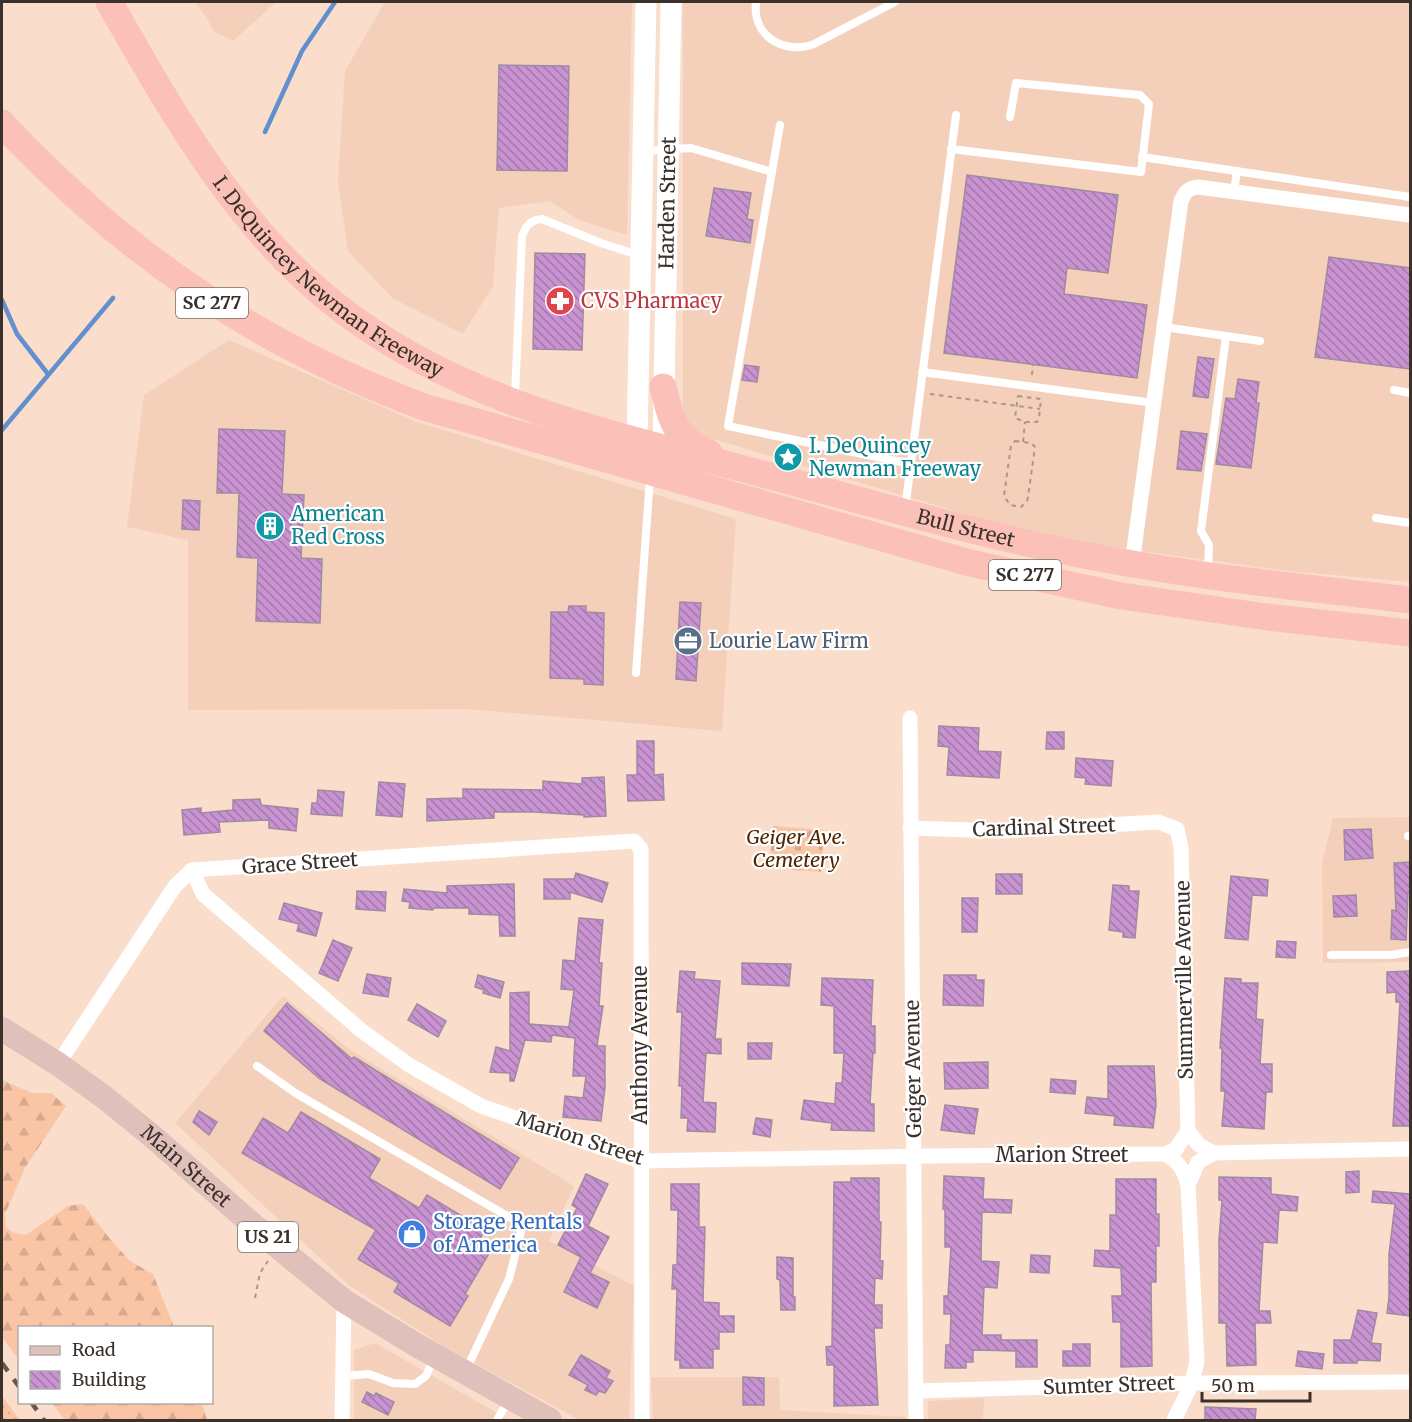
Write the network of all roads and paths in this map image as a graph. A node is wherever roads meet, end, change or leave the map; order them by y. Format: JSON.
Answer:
{"nodes":[{"id":1,"x":110,"y":2,"type":"edge"},
{"id":2,"x":646,"y":2,"type":"edge"},
{"id":3,"x":671,"y":2,"type":"edge"},
{"id":4,"x":756,"y":2,"type":"edge"},
{"id":5,"x":894,"y":2,"type":"edge"},
{"id":6,"x":956,"y":115,"type":"dead end"},
{"id":7,"x":1010,"y":117,"type":"dead end"},
{"id":8,"x":2,"y":123,"type":"edge"},
{"id":9,"x":780,"y":125,"type":"dead end"},
{"id":10,"x":951,"y":149,"type":"junction"},
{"id":11,"x":668,"y":150,"type":"junction"},
{"id":12,"x":643,"y":152,"type":"junction"},
{"id":13,"x":1142,"y":157,"type":"junction"},
{"id":14,"x":1237,"y":171,"type":"junction"},
{"id":15,"x":772,"y":172,"type":"junction"},
{"id":16,"x":1234,"y":192,"type":"junction"},
{"id":17,"x":1410,"y":197,"type":"edge"},
{"id":18,"x":1410,"y":215,"type":"edge"},
{"id":19,"x":641,"y":256,"type":"junction"},
{"id":20,"x":1164,"y":327,"type":"junction"},
{"id":21,"x":1226,"y":336,"type":"junction"},
{"id":22,"x":1260,"y":341,"type":"dead end"},
{"id":23,"x":922,"y":372,"type":"junction"},
{"id":24,"x":663,"y":387,"type":"junction"},
{"id":25,"x":1394,"y":390,"type":"dead end"},
{"id":26,"x":920,"y":393,"type":"junction"},
{"id":27,"x":1410,"y":393,"type":"edge"},
{"id":28,"x":1018,"y":396,"type":"dead end"},
{"id":29,"x":1041,"y":399,"type":"dead end"},
{"id":30,"x":514,"y":403,"type":"junction"},
{"id":31,"x":1154,"y":403,"type":"junction"},
{"id":32,"x":1016,"y":405,"type":"junction"},
{"id":33,"x":1040,"y":409,"type":"junction"},
{"id":34,"x":1025,"y":422,"type":"junction"},
{"id":35,"x":637,"y":440,"type":"junction"},
{"id":36,"x":1023,"y":442,"type":"junction"},
{"id":37,"x":656,"y":459,"type":"junction"},
{"id":38,"x":911,"y":464,"type":"junction"},
{"id":39,"x":737,"y":467,"type":"junction"},
{"id":40,"x":904,"y":512,"type":"junction"},
{"id":41,"x":1376,"y":518,"type":"dead end"},
{"id":42,"x":1410,"y":523,"type":"edge"},
{"id":43,"x":1132,"y":564,"type":"junction"},
{"id":44,"x":1208,"y":575,"type":"junction"},
{"id":45,"x":1410,"y":600,"type":"edge"},
{"id":46,"x":1410,"y":633,"type":"edge"},
{"id":47,"x":636,"y":673,"type":"dead end"},
{"id":48,"x":910,"y":718,"type":"dead end"},
{"id":49,"x":910,"y":828,"type":"junction"},
{"id":50,"x":1177,"y":829,"type":"joint"},
{"id":51,"x":640,"y":849,"type":"joint"},
{"id":52,"x":192,"y":870,"type":"junction"},
{"id":53,"x":1410,"y":952,"type":"edge"},
{"id":54,"x":1331,"y":955,"type":"dead end"},
{"id":55,"x":2,"y":1029,"type":"edge"},
{"id":56,"x":58,"y":1064,"type":"junction"},
{"id":57,"x":257,"y":1066,"type":"dead end"},
{"id":58,"x":1188,"y":1131,"type":"junction"},
{"id":59,"x":1410,"y":1149,"type":"edge"},
{"id":60,"x":1214,"y":1153,"type":"junction"},
{"id":61,"x":1165,"y":1154,"type":"junction"},
{"id":62,"x":915,"y":1156,"type":"junction"},
{"id":63,"x":640,"y":1161,"type":"junction"},
{"id":64,"x":1188,"y":1185,"type":"junction"},
{"id":65,"x":278,"y":1247,"type":"junction"},
{"id":66,"x":255,"y":1298,"type":"dead end"},
{"id":67,"x":344,"y":1301,"type":"junction"},
{"id":68,"x":435,"y":1356,"type":"junction"},
{"id":69,"x":464,"y":1372,"type":"junction"},
{"id":70,"x":343,"y":1376,"type":"junction"},
{"id":71,"x":1410,"y":1382,"type":"edge"},
{"id":72,"x":1192,"y":1383,"type":"junction"},
{"id":73,"x":916,"y":1391,"type":"junction"},
{"id":74,"x":510,"y":1398,"type":"junction"},
{"id":75,"x":342,"y":1420,"type":"edge"},
{"id":76,"x":497,"y":1420,"type":"edge"},
{"id":77,"x":550,"y":1420,"type":"edge"},
{"id":78,"x":642,"y":1420,"type":"edge"},
{"id":79,"x":916,"y":1420,"type":"edge"},
{"id":80,"x":1174,"y":1420,"type":"edge"}],
"edges":[{"from":1,"to":30,"type":"highway","name":"I. DeQuincey Newman Freeway","number":"SC 277"},
{"from":2,"to":12,"type":"main road","name":"Harden Street"},
{"from":3,"to":11,"type":"main road","name":"Harden Street"},
{"from":4,"to":5,"type":"lane"},
{"from":6,"to":10,"type":"lane"},
{"from":7,"to":13,"type":"lane"},
{"from":8,"to":37,"type":"highway","name":"I. DeQuincey Newman Freeway","number":"SC 277"},
{"from":9,"to":15,"type":"lane"},
{"from":10,"to":13,"type":"lane"},
{"from":10,"to":23,"type":"lane"},
{"from":11,"to":12,"type":"lane"},
{"from":11,"to":15,"type":"lane"},
{"from":11,"to":24,"type":"main road","name":"Harden Street"},
{"from":12,"to":19,"type":"main road","name":"Harden Street"},
{"from":13,"to":14,"type":"lane"},
{"from":14,"to":16,"type":"lane"},
{"from":14,"to":17,"type":"lane"},
{"from":15,"to":38,"type":"lane"},
{"from":16,"to":18,"type":"street"},
{"from":16,"to":20,"type":"street"},
{"from":19,"to":30,"type":"lane"},
{"from":19,"to":35,"type":"main road","name":"Harden Street"},
{"from":20,"to":21,"type":"lane"},
{"from":20,"to":31,"type":"street"},
{"from":21,"to":22,"type":"lane"},
{"from":21,"to":44,"type":"lane"},
{"from":23,"to":26,"type":"lane"},
{"from":23,"to":31,"type":"lane"},
{"from":24,"to":37,"type":"main road","name":"Harden Street"},
{"from":24,"to":39,"type":"highway"},
{"from":25,"to":27,"type":"lane"},
{"from":26,"to":32,"type":"path"},
{"from":26,"to":38,"type":"lane"},
{"from":28,"to":32,"type":"path"},
{"from":29,"to":33,"type":"path"},
{"from":30,"to":35,"type":"highway","name":"I. DeQuincey Newman Freeway","number":"SC 277"},
{"from":31,"to":43,"type":"street"},
{"from":32,"to":33,"type":"path"},
{"from":32,"to":34,"type":"path"},
{"from":33,"to":34,"type":"path"},
{"from":34,"to":36,"type":"path"},
{"from":35,"to":37,"type":"highway","name":"Bull Street","number":"SC 277"},
{"from":36,"to":36,"type":"path"},
{"from":37,"to":39,"type":"highway","name":"Bull Street","number":"SC 277"},
{"from":37,"to":46,"type":"highway","name":"Bull Street","number":"SC 277"},
{"from":37,"to":47,"type":"lane"},
{"from":38,"to":40,"type":"lane"},
{"from":39,"to":40,"type":"highway","name":"Bull Street","number":"SC 277"},
{"from":40,"to":43,"type":"highway","name":"Bull Street","number":"SC 277"},
{"from":41,"to":42,"type":"lane"},
{"from":43,"to":44,"type":"highway","name":"Bull Street","number":"SC 277"},
{"from":44,"to":45,"type":"highway","name":"Bull Street","number":"SC 277"},
{"from":48,"to":49,"type":"street","name":"Geiger Avenue"},
{"from":49,"to":50,"type":"street","name":"Cardinal Street"},
{"from":49,"to":62,"type":"street","name":"Geiger Avenue"},
{"from":50,"to":58,"type":"street","name":"Summerville Avenue"},
{"from":51,"to":52,"type":"street","name":"Grace Street"},
{"from":51,"to":63,"type":"street","name":"Anthony Avenue"},
{"from":52,"to":56,"type":"street"},
{"from":52,"to":63,"type":"street","name":"Marion Street"},
{"from":53,"to":54,"type":"lane"},
{"from":55,"to":56,"type":"main road","name":"Main Street","number":"US 21"},
{"from":56,"to":65,"type":"main road","name":"Main Street","number":"US 21"},
{"from":57,"to":69,"type":"lane"},
{"from":58,"to":60,"type":"street"},
{"from":58,"to":61,"type":"street"},
{"from":59,"to":60,"type":"street"},
{"from":60,"to":64,"type":"street"},
{"from":61,"to":62,"type":"street","name":"Marion Street"},
{"from":61,"to":64,"type":"street"},
{"from":62,"to":63,"type":"street","name":"Marion Street"},
{"from":62,"to":73,"type":"street","name":"Geiger Avenue"},
{"from":63,"to":78,"type":"street","name":"Anthony Avenue"},
{"from":64,"to":72,"type":"street"},
{"from":65,"to":66,"type":"path"},
{"from":65,"to":67,"type":"main road","name":"Main Street","number":"US 21"},
{"from":67,"to":68,"type":"main road","name":"Main Street","number":"US 21"},
{"from":67,"to":70,"type":"street"},
{"from":68,"to":69,"type":"main road","name":"Main Street","number":"US 21"},
{"from":68,"to":70,"type":"lane"},
{"from":69,"to":74,"type":"main road","name":"Main Street","number":"US 21"},
{"from":70,"to":75,"type":"street"},
{"from":71,"to":72,"type":"street","name":"Sumter Street"},
{"from":72,"to":73,"type":"street","name":"Sumter Street"},
{"from":72,"to":80,"type":"street"},
{"from":73,"to":79,"type":"street","name":"Geiger Avenue"},
{"from":74,"to":76,"type":"lane"},
{"from":74,"to":77,"type":"main road","name":"Main Street","number":"US 21"}]}
